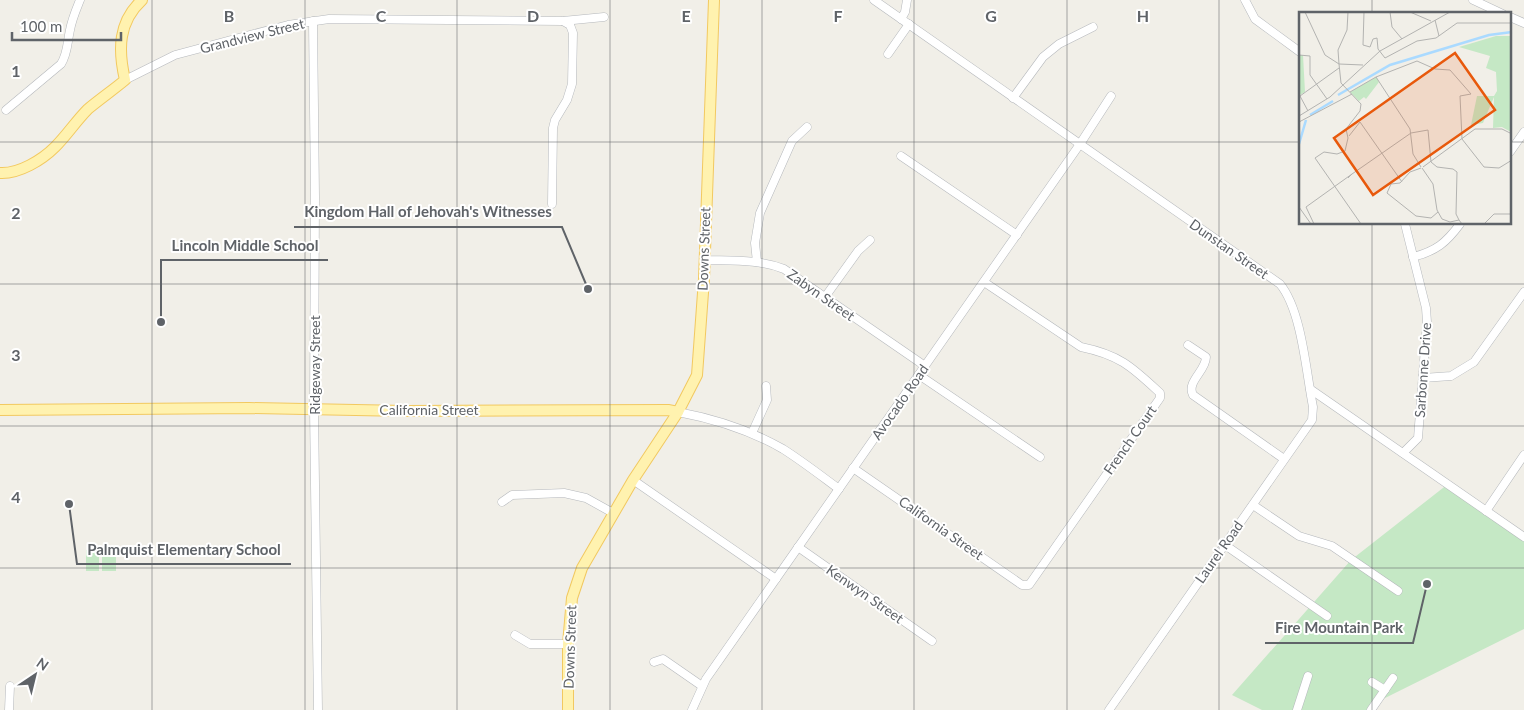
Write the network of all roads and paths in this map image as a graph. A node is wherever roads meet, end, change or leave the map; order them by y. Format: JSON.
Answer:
{"nodes":[{"id":1,"x":80,"y":0,"type":"edge"},
{"id":2,"x":141,"y":0,"type":"edge"},
{"id":3,"x":714,"y":0,"type":"edge"},
{"id":4,"x":874,"y":0,"type":"edge"},
{"id":5,"x":908,"y":0,"type":"edge"},
{"id":6,"x":1245,"y":0,"type":"edge"},
{"id":7,"x":1473,"y":0,"type":"edge"},
{"id":8,"x":1499,"y":12,"type":"edge"},
{"id":9,"x":604,"y":17,"type":"dead end"},
{"id":10,"x":1512,"y":18,"type":"edge"},
{"id":11,"x":901,"y":19,"type":"junction"},
{"id":12,"x":313,"y":21,"type":"junction"},
{"id":13,"x":563,"y":21,"type":"junction"},
{"id":14,"x":1524,"y":23,"type":"edge"},
{"id":15,"x":909,"y":24,"type":"junction"},
{"id":16,"x":1093,"y":27,"type":"dead end"},
{"id":17,"x":1299,"y":51,"type":"edge"},
{"id":18,"x":888,"y":54,"type":"dead end"},
{"id":19,"x":124,"y":80,"type":"junction"},
{"id":20,"x":1111,"y":96,"type":"dead end"},
{"id":21,"x":1013,"y":98,"type":"junction"},
{"id":22,"x":6,"y":110,"type":"dead end"},
{"id":23,"x":807,"y":127,"type":"dead end"},
{"id":24,"x":1524,"y":132,"type":"edge"},
{"id":25,"x":1080,"y":144,"type":"junction"},
{"id":26,"x":1512,"y":149,"type":"edge"},
{"id":27,"x":901,"y":156,"type":"dead end"},
{"id":28,"x":0,"y":173,"type":"edge"},
{"id":29,"x":552,"y":204,"type":"dead end"},
{"id":30,"x":1405,"y":225,"type":"edge"},
{"id":31,"x":1459,"y":225,"type":"edge"},
{"id":32,"x":1017,"y":235,"type":"junction"},
{"id":33,"x":870,"y":240,"type":"dead end"},
{"id":34,"x":1413,"y":257,"type":"junction"},
{"id":35,"x":704,"y":260,"type":"junction"},
{"id":36,"x":757,"y":262,"type":"junction"},
{"id":37,"x":984,"y":282,"type":"junction"},
{"id":38,"x":1524,"y":292,"type":"edge"},
{"id":39,"x":825,"y":297,"type":"junction"},
{"id":40,"x":1188,"y":345,"type":"dead end"},
{"id":41,"x":925,"y":366,"type":"junction"},
{"id":42,"x":919,"y":375,"type":"junction"},
{"id":43,"x":1423,"y":378,"type":"junction"},
{"id":44,"x":766,"y":386,"type":"dead end"},
{"id":45,"x":1310,"y":389,"type":"junction"},
{"id":46,"x":314,"y":409,"type":"junction"},
{"id":47,"x":0,"y":410,"type":"edge"},
{"id":48,"x":678,"y":412,"type":"junction"},
{"id":49,"x":752,"y":433,"type":"junction"},
{"id":50,"x":1403,"y":453,"type":"junction"},
{"id":51,"x":1524,"y":455,"type":"edge"},
{"id":52,"x":1040,"y":457,"type":"dead end"},
{"id":53,"x":1284,"y":459,"type":"junction"},
{"id":54,"x":853,"y":468,"type":"junction"},
{"id":55,"x":633,"y":480,"type":"junction"},
{"id":56,"x":839,"y":489,"type":"junction"},
{"id":57,"x":502,"y":502,"type":"dead end"},
{"id":58,"x":1253,"y":505,"type":"junction"},
{"id":59,"x":1486,"y":511,"type":"junction"},
{"id":60,"x":613,"y":513,"type":"junction"},
{"id":61,"x":1524,"y":537,"type":"edge"},
{"id":62,"x":1225,"y":545,"type":"junction"},
{"id":63,"x":798,"y":547,"type":"junction"},
{"id":64,"x":776,"y":579,"type":"junction"},
{"id":65,"x":1029,"y":585,"type":"joint"},
{"id":66,"x":1398,"y":591,"type":"dead end"},
{"id":67,"x":1327,"y":616,"type":"dead end"},
{"id":68,"x":515,"y":635,"type":"dead end"},
{"id":69,"x":932,"y":641,"type":"dead end"},
{"id":70,"x":568,"y":644,"type":"junction"},
{"id":71,"x":654,"y":662,"type":"dead end"},
{"id":72,"x":1308,"y":676,"type":"dead end"},
{"id":73,"x":1393,"y":678,"type":"dead end"},
{"id":74,"x":1372,"y":682,"type":"dead end"},
{"id":75,"x":10,"y":686,"type":"dead end"},
{"id":76,"x":702,"y":686,"type":"junction"},
{"id":77,"x":1385,"y":690,"type":"junction"},
{"id":78,"x":9,"y":710,"type":"edge"},
{"id":79,"x":318,"y":710,"type":"edge"},
{"id":80,"x":568,"y":710,"type":"edge"},
{"id":81,"x":692,"y":710,"type":"edge"},
{"id":82,"x":1109,"y":710,"type":"edge"},
{"id":83,"x":1297,"y":710,"type":"edge"},
{"id":84,"x":1371,"y":710,"type":"edge"}],
"edges":[{"from":1,"to":22,"type":"street"},
{"from":2,"to":19,"type":"main road"},
{"from":3,"to":35,"type":"main road","name":"Downs Street"},
{"from":4,"to":11,"type":"street","name":"Dunstan Street"},
{"from":5,"to":11,"type":"street"},
{"from":6,"to":17,"type":"street"},
{"from":7,"to":8,"type":"street"},
{"from":9,"to":13,"type":"street","name":"Grandview Street"},
{"from":10,"to":14,"type":"street"},
{"from":11,"to":15,"type":"street","name":"Dunstan Street"},
{"from":12,"to":13,"type":"street","name":"Grandview Street"},
{"from":12,"to":19,"type":"street","name":"Grandview Street"},
{"from":12,"to":46,"type":"street","name":"Ridgeway Street"},
{"from":13,"to":29,"type":"street"},
{"from":15,"to":18,"type":"street"},
{"from":15,"to":21,"type":"street","name":"Dunstan Street"},
{"from":16,"to":21,"type":"street"},
{"from":19,"to":28,"type":"main road","name":"Grandview Street"},
{"from":20,"to":25,"type":"street","name":"Avocado Road"},
{"from":21,"to":25,"type":"street","name":"Dunstan Street"},
{"from":23,"to":36,"type":"street"},
{"from":24,"to":26,"type":"street"},
{"from":25,"to":32,"type":"street","name":"Avocado Road"},
{"from":25,"to":45,"type":"street","name":"Dunstan Street"},
{"from":27,"to":32,"type":"street"},
{"from":30,"to":34,"type":"street","name":"Sarbonne Drive"},
{"from":31,"to":34,"type":"street"},
{"from":32,"to":37,"type":"street","name":"Avocado Road"},
{"from":33,"to":39,"type":"street"},
{"from":34,"to":43,"type":"street","name":"Sarbonne Drive"},
{"from":35,"to":36,"type":"street","name":"Zabyn Street"},
{"from":35,"to":48,"type":"main road","name":"Downs Street"},
{"from":36,"to":39,"type":"street","name":"Zabyn Street"},
{"from":37,"to":41,"type":"street","name":"Avocado Road"},
{"from":37,"to":65,"type":"street","name":"French Court"},
{"from":38,"to":43,"type":"street"},
{"from":39,"to":41,"type":"street","name":"Zabyn Street"},
{"from":40,"to":53,"type":"street"},
{"from":41,"to":42,"type":"street","name":"Avocado Road"},
{"from":42,"to":52,"type":"street"},
{"from":42,"to":54,"type":"street","name":"Avocado Road"},
{"from":43,"to":50,"type":"street","name":"Sarbonne Drive"},
{"from":44,"to":49,"type":"street"},
{"from":45,"to":50,"type":"street"},
{"from":45,"to":53,"type":"street","name":"Laurel Road"},
{"from":46,"to":47,"type":"main road","name":"California Street"},
{"from":46,"to":48,"type":"main road","name":"California Street"},
{"from":46,"to":79,"type":"street","name":"Ridgeway Street"},
{"from":48,"to":49,"type":"street","name":"California Street"},
{"from":48,"to":55,"type":"main road","name":"Downs Street"},
{"from":49,"to":56,"type":"street","name":"California Street"},
{"from":50,"to":59,"type":"street"},
{"from":51,"to":59,"type":"street"},
{"from":53,"to":58,"type":"street","name":"Laurel Road"},
{"from":54,"to":56,"type":"street","name":"Avocado Road"},
{"from":54,"to":65,"type":"street","name":"California Street"},
{"from":55,"to":60,"type":"main road","name":"Downs Street"},
{"from":55,"to":64,"type":"street"},
{"from":56,"to":63,"type":"street","name":"Avocado Road"},
{"from":57,"to":60,"type":"street"},
{"from":58,"to":62,"type":"street","name":"Laurel Road"},
{"from":58,"to":66,"type":"street"},
{"from":59,"to":61,"type":"street"},
{"from":60,"to":70,"type":"main road","name":"Downs Street"},
{"from":62,"to":67,"type":"street"},
{"from":62,"to":82,"type":"street","name":"Laurel Road"},
{"from":63,"to":64,"type":"street","name":"Avocado Road"},
{"from":63,"to":69,"type":"street","name":"Kenwyn Street"},
{"from":64,"to":76,"type":"street","name":"Avocado Road"},
{"from":68,"to":70,"type":"street"},
{"from":70,"to":80,"type":"main road","name":"Downs Street"},
{"from":71,"to":76,"type":"street"},
{"from":72,"to":83,"type":"street"},
{"from":73,"to":77,"type":"street"},
{"from":74,"to":77,"type":"street"},
{"from":75,"to":78,"type":"street"},
{"from":76,"to":81,"type":"street","name":"Avocado Road"},
{"from":77,"to":84,"type":"street"}]}
